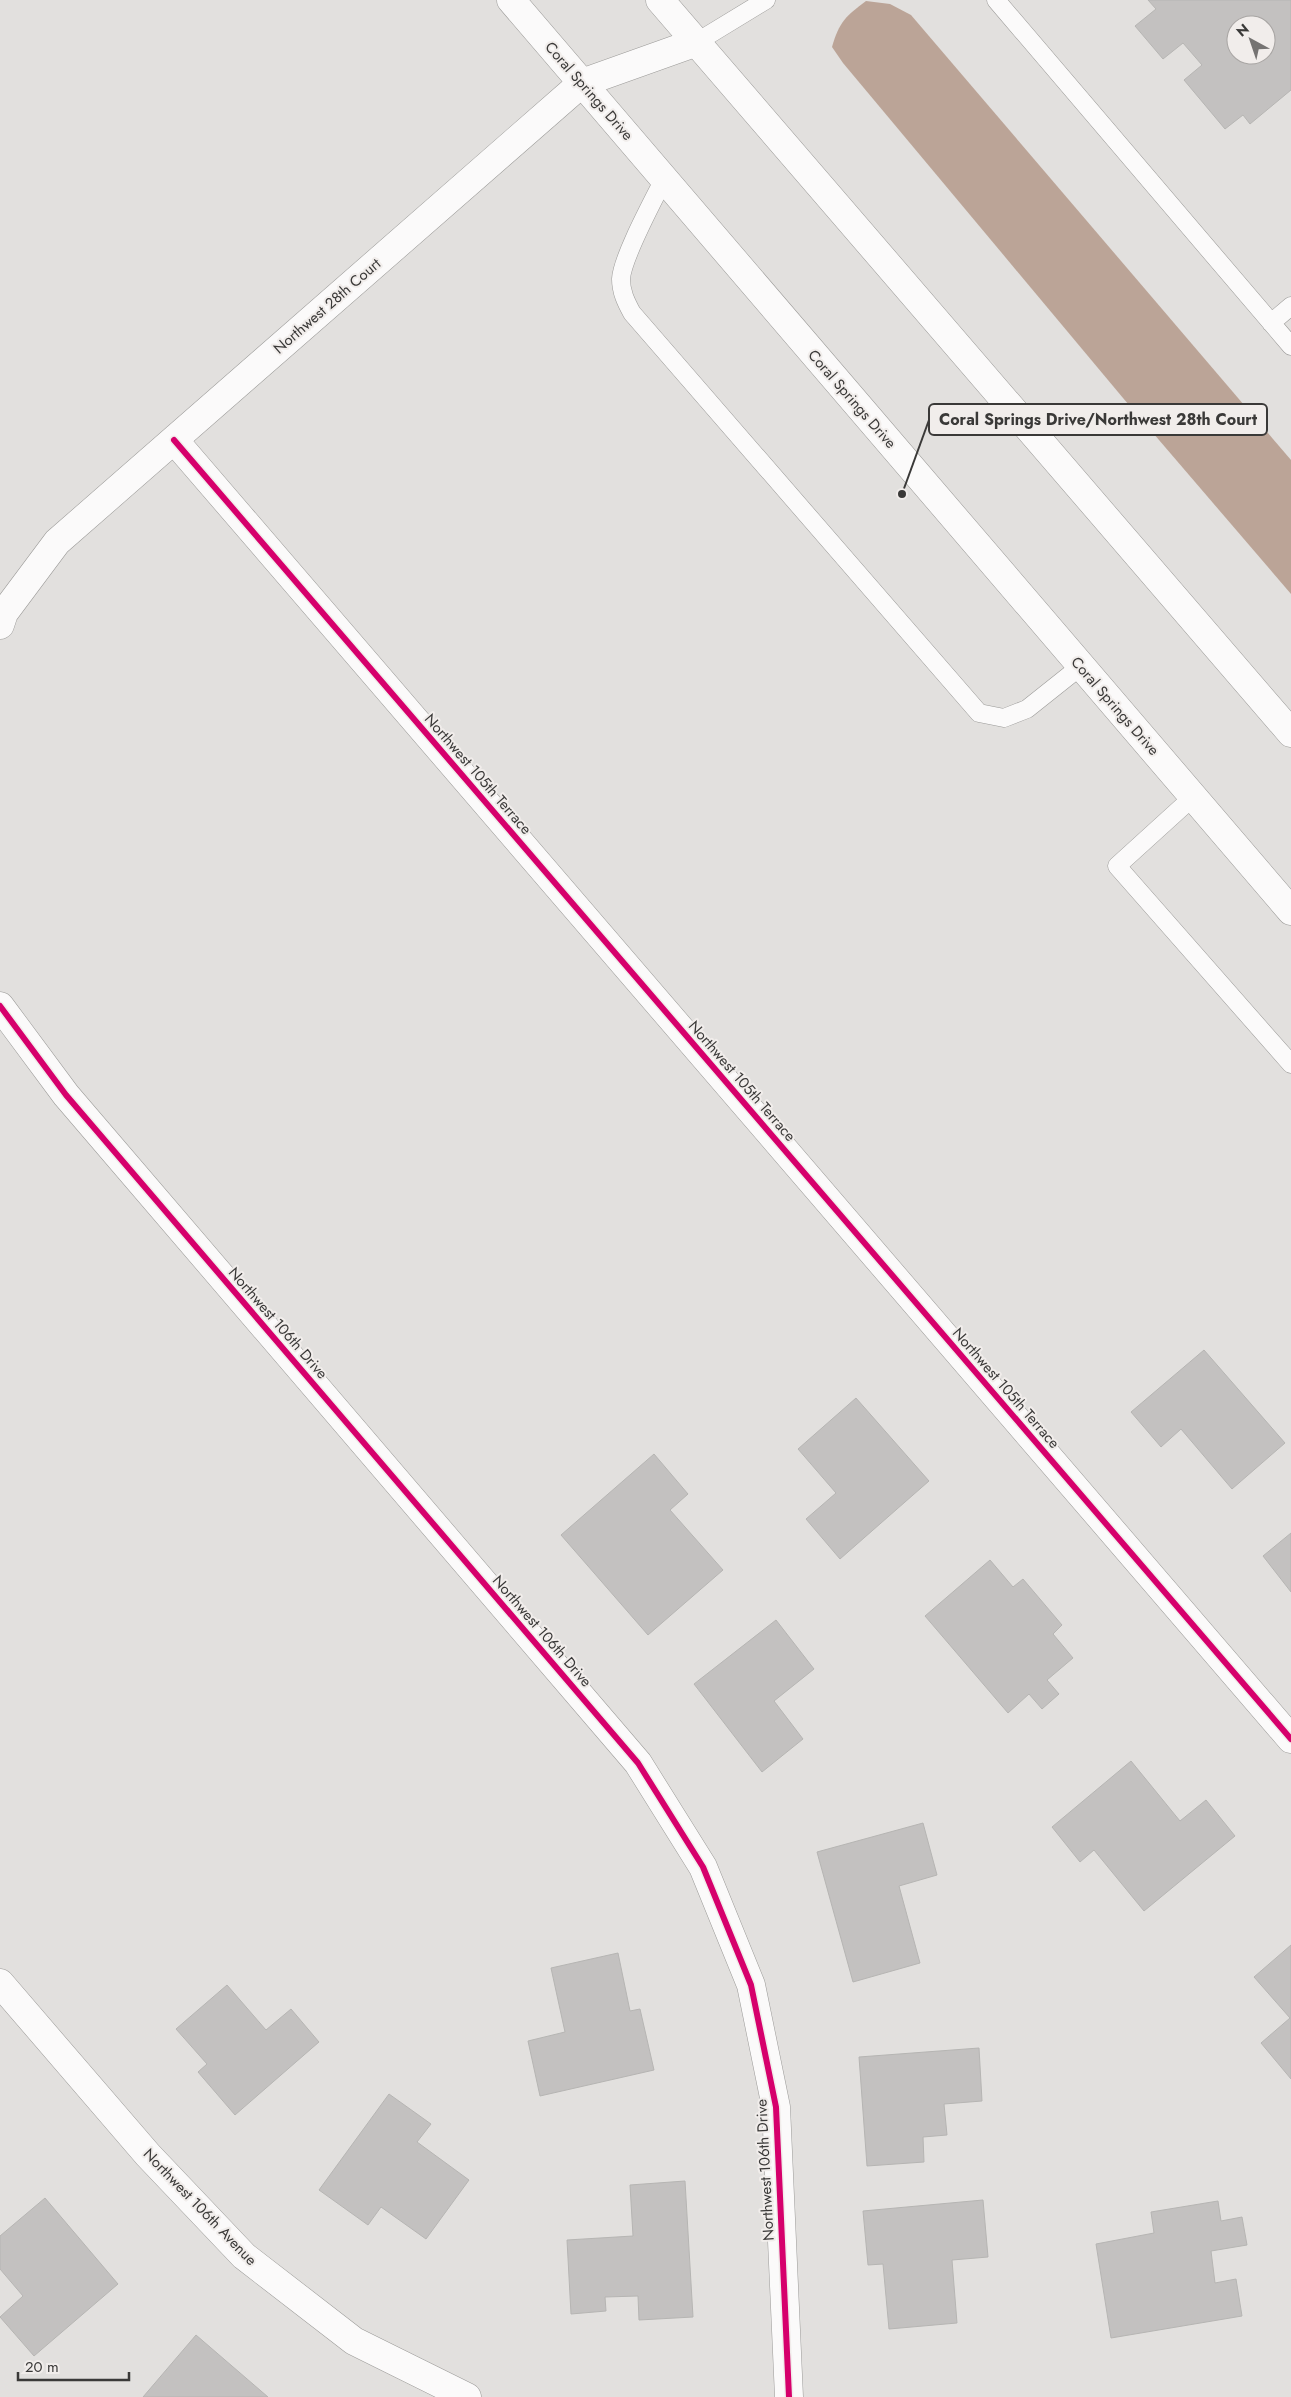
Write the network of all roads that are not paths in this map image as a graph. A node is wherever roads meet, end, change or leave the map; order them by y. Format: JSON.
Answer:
{"nodes":[{"id":1,"x":511,"y":0,"type":"edge"},
{"id":2,"x":660,"y":0,"type":"edge"},
{"id":3,"x":766,"y":0,"type":"edge"},
{"id":4,"x":996,"y":0,"type":"edge"},
{"id":5,"x":697,"y":42,"type":"junction"},
{"id":6,"x":582,"y":83,"type":"junction"},
{"id":7,"x":664,"y":179,"type":"junction"},
{"id":8,"x":1291,"y":306,"type":"edge"},
{"id":9,"x":1271,"y":322,"type":"junction"},
{"id":10,"x":1291,"y":346,"type":"edge"},
{"id":11,"x":174,"y":440,"type":"junction"},
{"id":12,"x":0,"y":625,"type":"edge"},
{"id":13,"x":1081,"y":666,"type":"junction"},
{"id":14,"x":1291,"y":733,"type":"edge"},
{"id":15,"x":1193,"y":797,"type":"junction"},
{"id":16,"x":1291,"y":911,"type":"edge"},
{"id":17,"x":0,"y":1006,"type":"edge"},
{"id":18,"x":1291,"y":1064,"type":"edge"},
{"id":19,"x":1291,"y":1739,"type":"edge"},
{"id":20,"x":0,"y":1983,"type":"edge"},
{"id":21,"x":467,"y":2397,"type":"edge"},
{"id":22,"x":789,"y":2397,"type":"edge"}],
"edges":[{"from":1,"to":6,"type":"street","name":"Coral Springs Drive"},
{"from":2,"to":5,"type":"street"},
{"from":3,"to":5,"type":"lane"},
{"from":4,"to":9,"type":"lane"},
{"from":5,"to":6,"type":"street","name":"Northwest 28th Court"},
{"from":5,"to":14,"type":"street"},
{"from":6,"to":7,"type":"street","name":"Coral Springs Drive"},
{"from":6,"to":11,"type":"street","name":"Northwest 28th Court"},
{"from":7,"to":13,"type":"street","name":"Coral Springs Drive"},
{"from":7,"to":13,"type":"lane"},
{"from":8,"to":9,"type":"lane"},
{"from":9,"to":10,"type":"lane"},
{"from":11,"to":12,"type":"street","name":"Northwest 28th Court"},
{"from":11,"to":19,"type":"street","name":"Northwest 105th Terrace"},
{"from":13,"to":15,"type":"street","name":"Coral Springs Drive"},
{"from":15,"to":16,"type":"street","name":"Coral Springs Drive"},
{"from":15,"to":18,"type":"lane"},
{"from":17,"to":22,"type":"street","name":"Northwest 106th Drive"},
{"from":20,"to":21,"type":"street","name":"Northwest 106th Avenue"}]}
